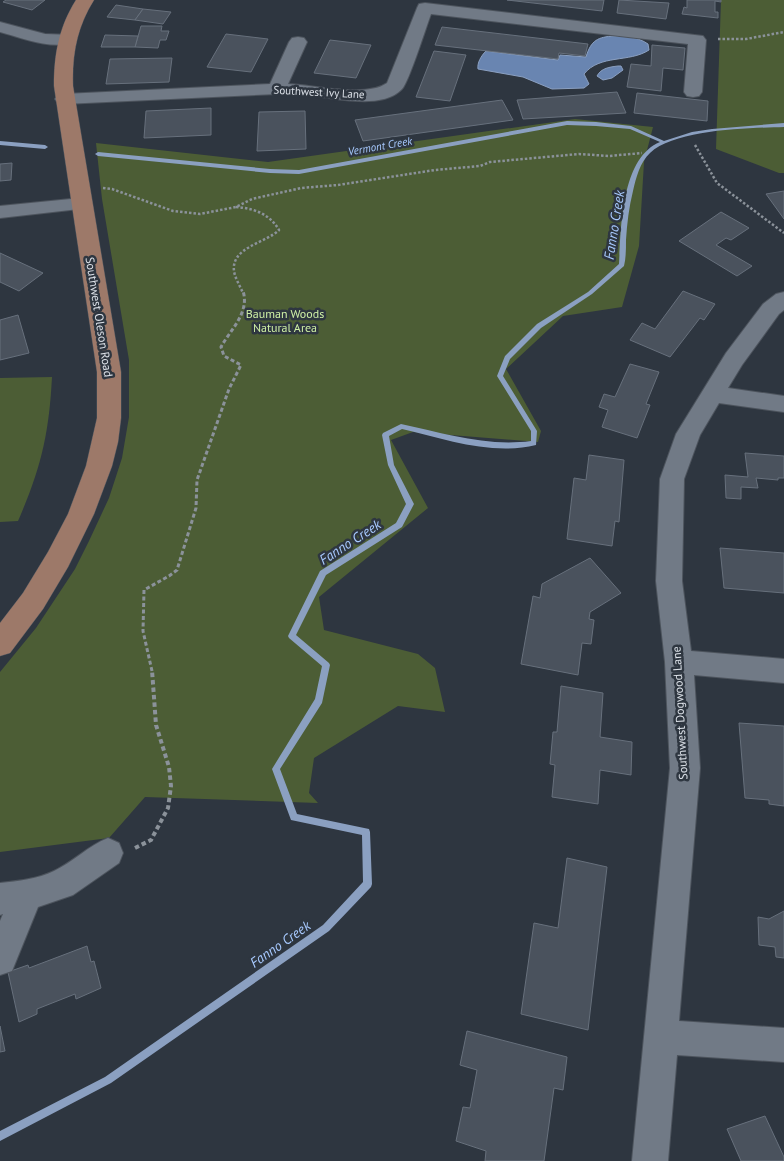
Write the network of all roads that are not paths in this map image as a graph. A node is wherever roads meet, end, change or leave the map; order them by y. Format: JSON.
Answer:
{"nodes":[{"id":1,"x":85,"y":0,"type":"edge"},
{"id":2,"x":0,"y":27,"type":"edge"},
{"id":3,"x":66,"y":39,"type":"junction"},
{"id":4,"x":298,"y":42,"type":"dead end"},
{"id":5,"x":277,"y":90,"type":"junction"},
{"id":6,"x":693,"y":92,"type":"dead end"},
{"id":7,"x":64,"y":99,"type":"junction"},
{"id":8,"x":81,"y":204,"type":"junction"},
{"id":9,"x":0,"y":212,"type":"edge"},
{"id":10,"x":784,"y":299,"type":"edge"},
{"id":11,"x":712,"y":394,"type":"junction"},
{"id":12,"x":784,"y":404,"type":"edge"},
{"id":13,"x":0,"y":644,"type":"edge"},
{"id":14,"x":679,"y":662,"type":"junction"},
{"id":15,"x":784,"y":671,"type":"edge"},
{"id":16,"x":108,"y":853,"type":"road end"},
{"id":17,"x":14,"y":897,"type":"edge"},
{"id":18,"x":0,"y":959,"type":"edge"},
{"id":19,"x":661,"y":1037,"type":"junction"},
{"id":20,"x":784,"y":1045,"type":"edge"},
{"id":21,"x":650,"y":1161,"type":"edge"}],
"edges":[{"from":1,"to":3,"type":"main road","name":"Southwest Oleson Road"},
{"from":2,"to":3,"type":"street"},
{"from":3,"to":7,"type":"main road","name":"Southwest Oleson Road"},
{"from":4,"to":5,"type":"street"},
{"from":5,"to":6,"type":"street","name":"Southwest Ivy Lane"},
{"from":5,"to":7,"type":"street","name":"Southwest Ivy Lane"},
{"from":7,"to":8,"type":"main road","name":"Southwest Oleson Road"},
{"from":8,"to":9,"type":"street"},
{"from":8,"to":13,"type":"main road","name":"Southwest Oleson Road"},
{"from":10,"to":11,"type":"street","name":"Southwest Dogwood Lane"},
{"from":11,"to":12,"type":"street"},
{"from":11,"to":14,"type":"street","name":"Southwest Dogwood Lane"},
{"from":14,"to":15,"type":"street"},
{"from":14,"to":19,"type":"street","name":"Southwest Dogwood Lane"},
{"from":16,"to":17,"type":"street"},
{"from":17,"to":18,"type":"street"},
{"from":19,"to":20,"type":"street"},
{"from":19,"to":21,"type":"street","name":"Southwest Dogwood Lane"}]}
